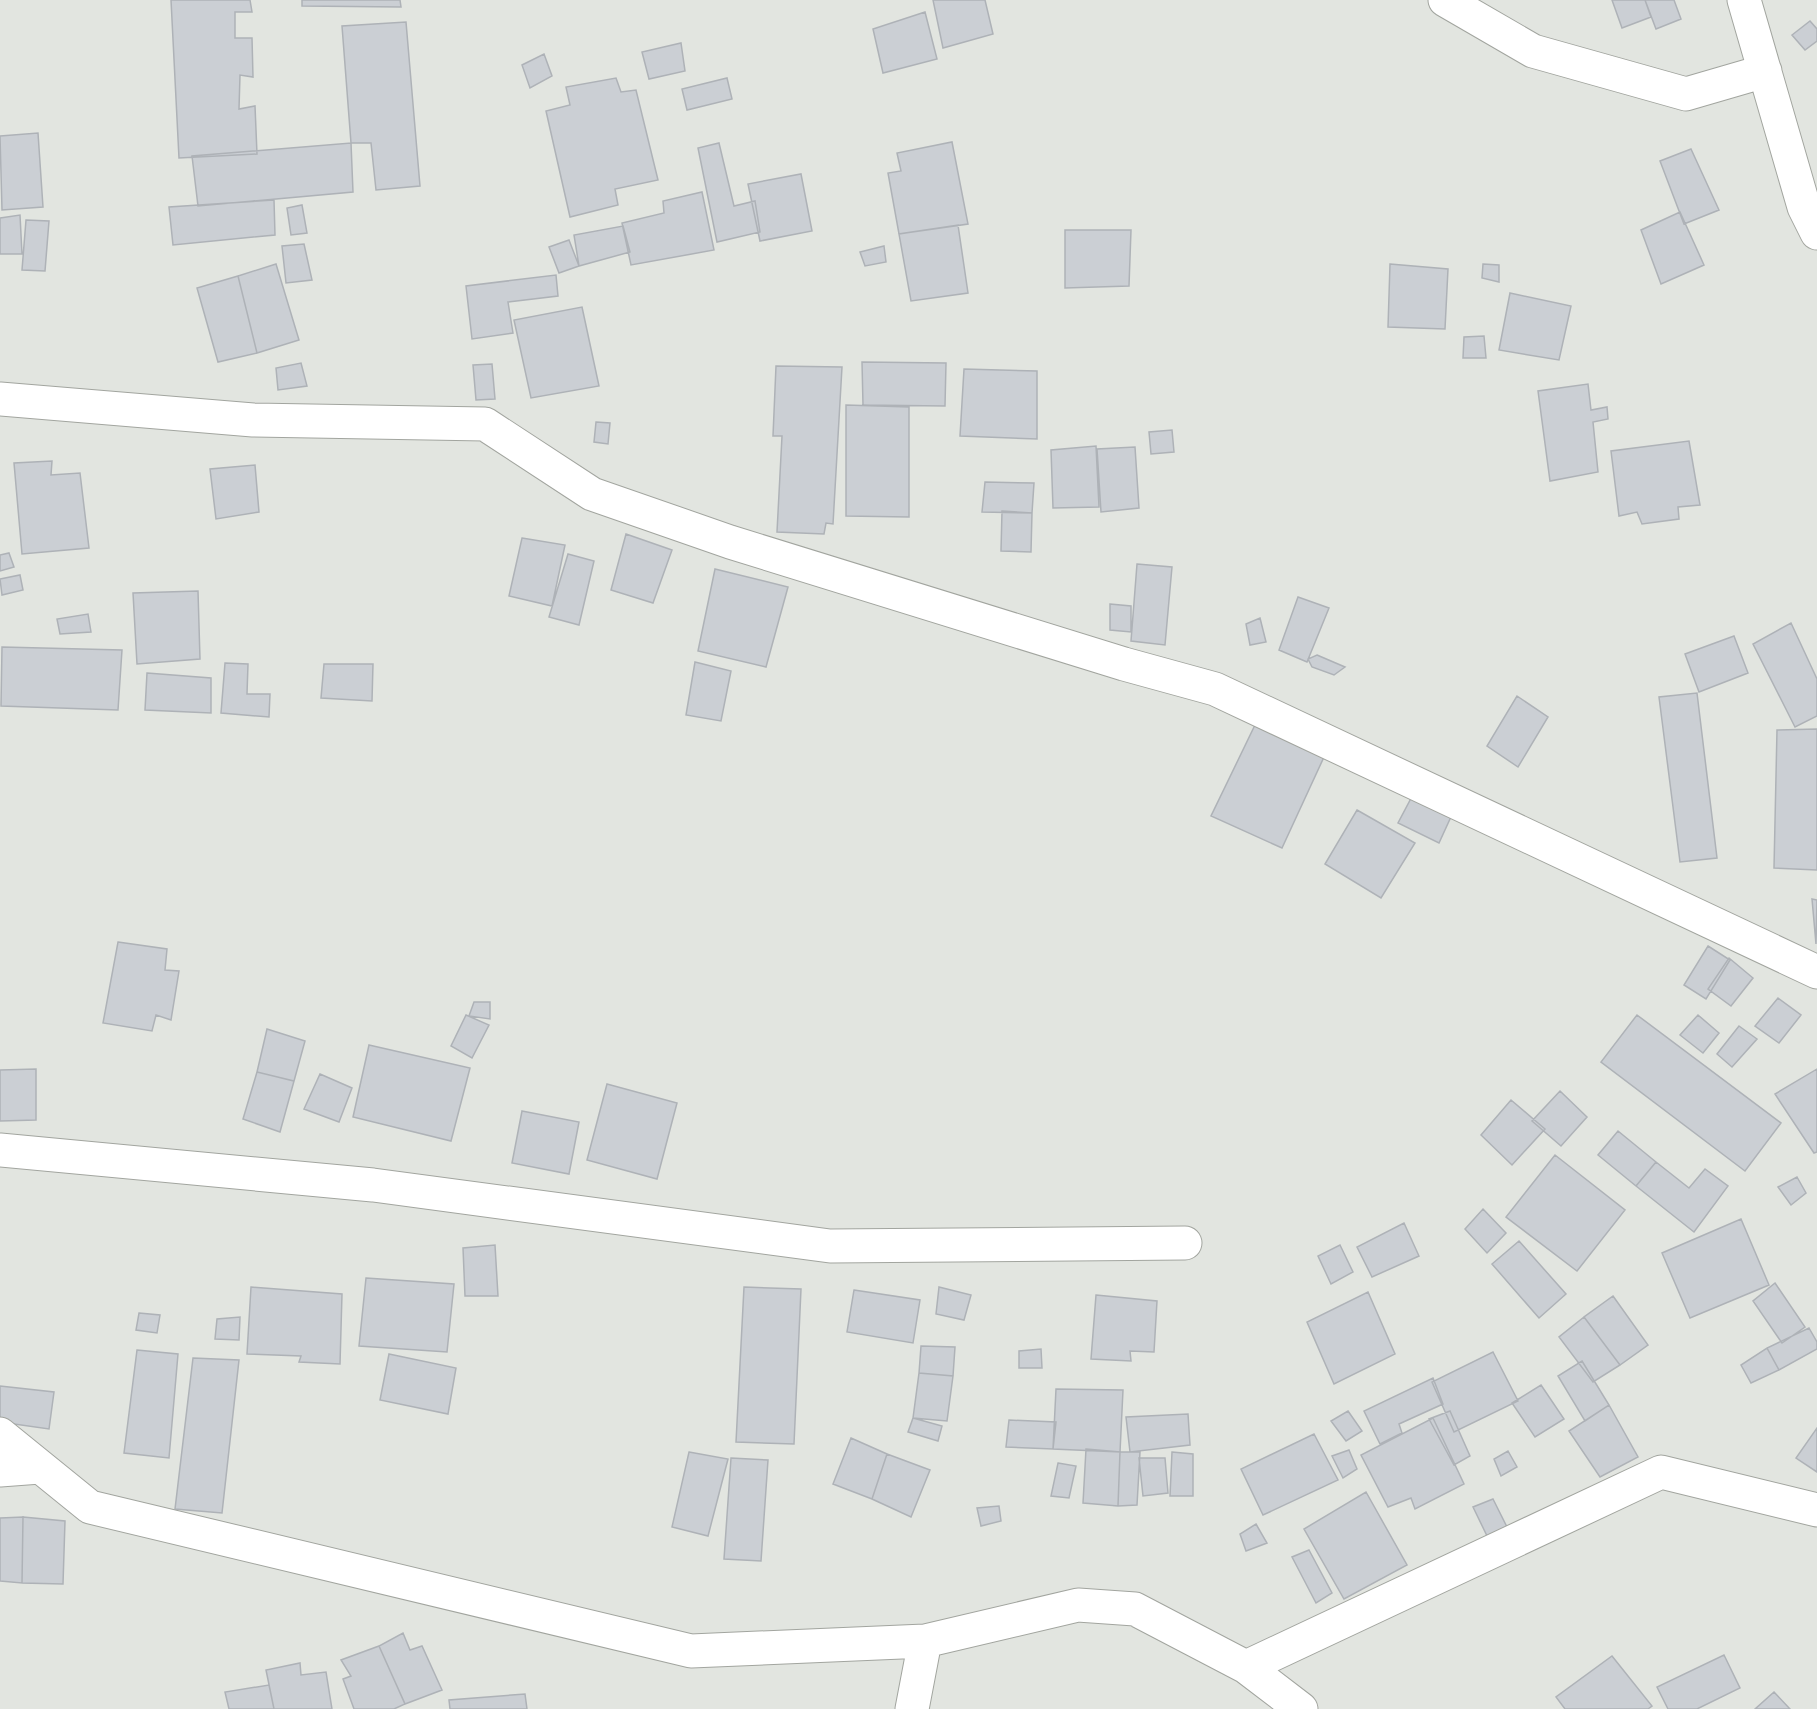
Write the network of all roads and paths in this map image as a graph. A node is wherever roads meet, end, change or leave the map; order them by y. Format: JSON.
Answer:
{"nodes":[{"id":1,"x":1445,"y":0,"type":"edge"},
{"id":2,"x":1744,"y":0,"type":"edge"},
{"id":3,"x":1765,"y":71,"type":"junction"},
{"id":4,"x":1817,"y":233,"type":"edge"},
{"id":5,"x":0,"y":399,"type":"edge"},
{"id":6,"x":1817,"y":972,"type":"edge"},
{"id":7,"x":0,"y":1150,"type":"edge"},
{"id":8,"x":1185,"y":1243,"type":"dead end"},
{"id":9,"x":0,"y":1434,"type":"edge"},
{"id":10,"x":40,"y":1467,"type":"junction"},
{"id":11,"x":0,"y":1470,"type":"edge"},
{"id":12,"x":1817,"y":1510,"type":"edge"},
{"id":13,"x":926,"y":1641,"type":"junction"},
{"id":14,"x":1246,"y":1667,"type":"junction"},
{"id":15,"x":912,"y":1709,"type":"edge"},
{"id":16,"x":1301,"y":1709,"type":"edge"}],
"edges":[{"from":1,"to":3,"type":"street"},
{"from":2,"to":3,"type":"street"},
{"from":3,"to":4,"type":"street"},
{"from":5,"to":6,"type":"street"},
{"from":7,"to":8,"type":"street"},
{"from":9,"to":10,"type":"street"},
{"from":10,"to":11,"type":"street"},
{"from":10,"to":13,"type":"street"},
{"from":12,"to":14,"type":"street"},
{"from":13,"to":14,"type":"street"},
{"from":13,"to":15,"type":"street"},
{"from":14,"to":16,"type":"street"}]}
